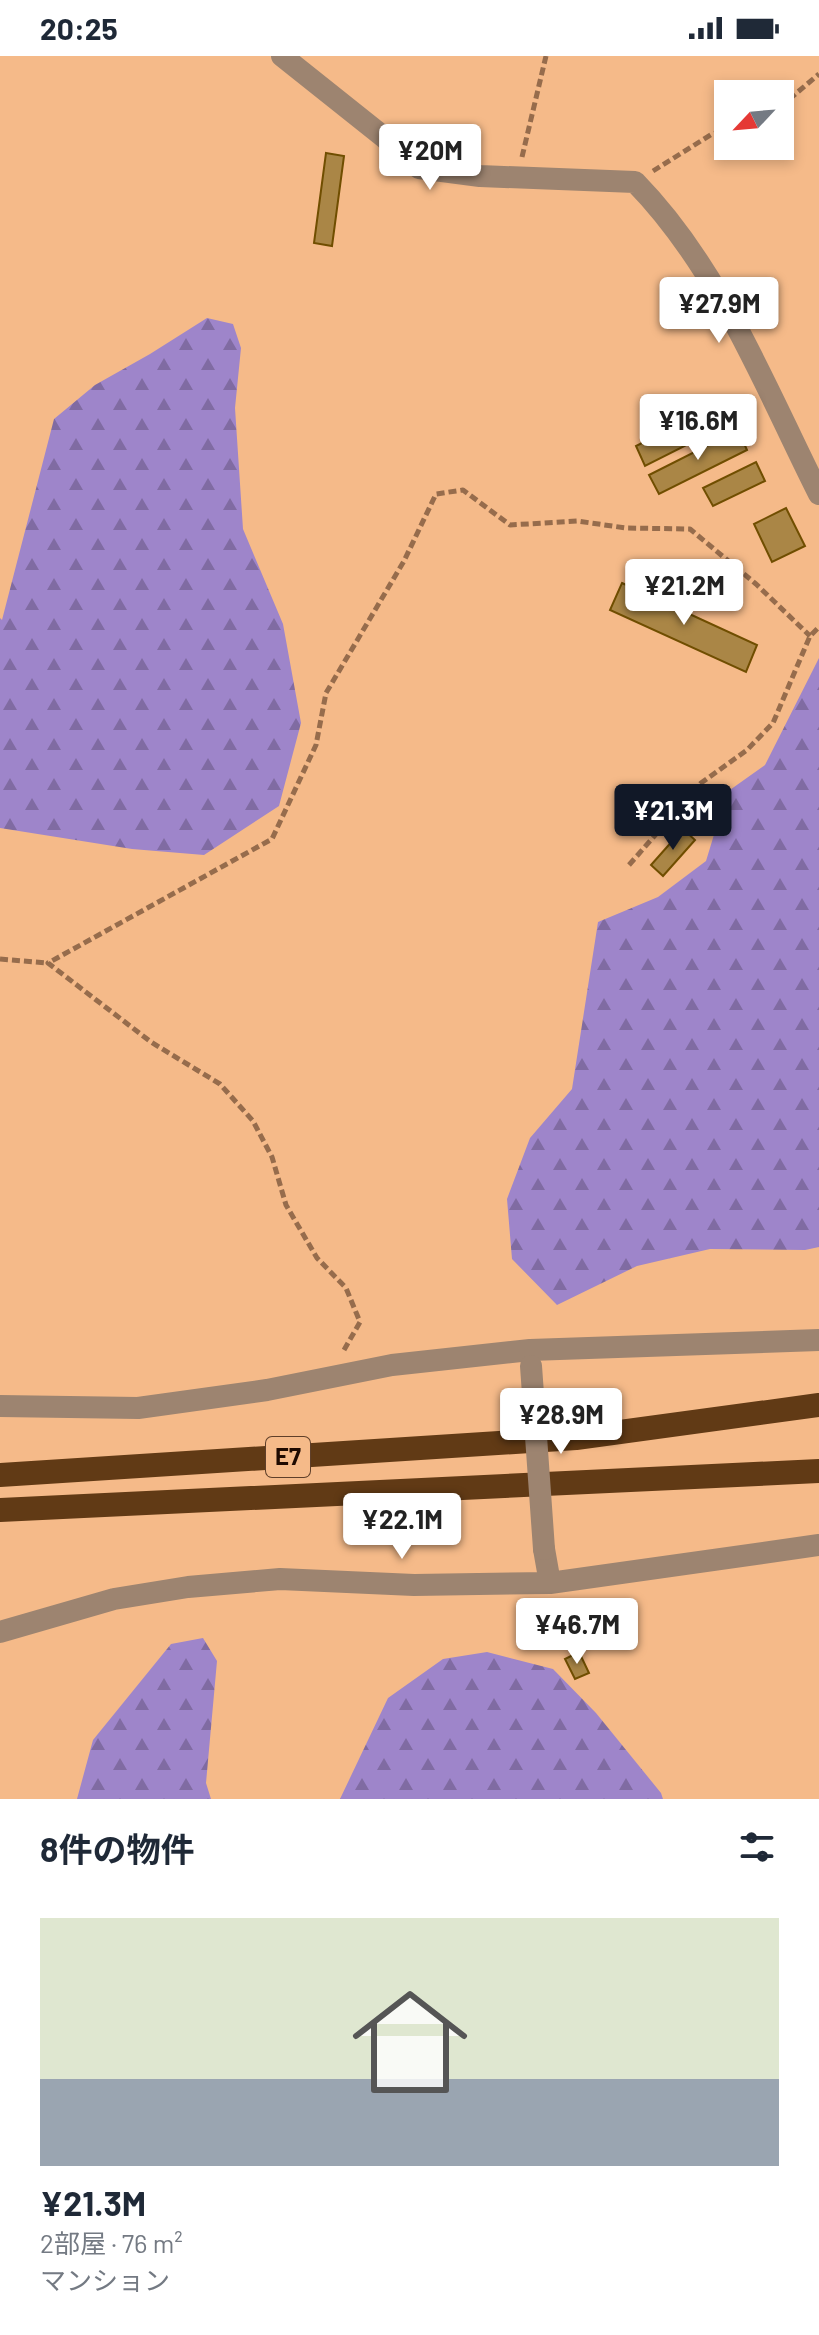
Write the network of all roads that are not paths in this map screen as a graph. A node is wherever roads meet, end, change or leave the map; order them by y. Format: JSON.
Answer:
{"nodes":[{"id":1,"x":282,"y":56,"type":"edge"},
{"id":2,"x":819,"y":494,"type":"edge"},
{"id":3,"x":819,"y":1340,"type":"edge"},
{"id":4,"x":531,"y":1358,"type":"junction"},
{"id":5,"x":819,"y":1405,"type":"edge"},
{"id":6,"x":0,"y":1406,"type":"edge"},
{"id":7,"x":819,"y":1471,"type":"edge"},
{"id":8,"x":0,"y":1475,"type":"edge"},
{"id":9,"x":0,"y":1510,"type":"edge"},
{"id":10,"x":819,"y":1545,"type":"edge"},
{"id":11,"x":550,"y":1583,"type":"junction"},
{"id":12,"x":0,"y":1632,"type":"edge"}],
"edges":[{"from":1,"to":2,"type":"street"},
{"from":3,"to":4,"type":"street"},
{"from":4,"to":6,"type":"street"},
{"from":4,"to":11,"type":"street","bridge":true},
{"from":5,"to":8,"type":"highway","number":"E7"},
{"from":7,"to":9,"type":"highway","number":"E7"},
{"from":10,"to":11,"type":"street"},
{"from":11,"to":12,"type":"street"}]}
